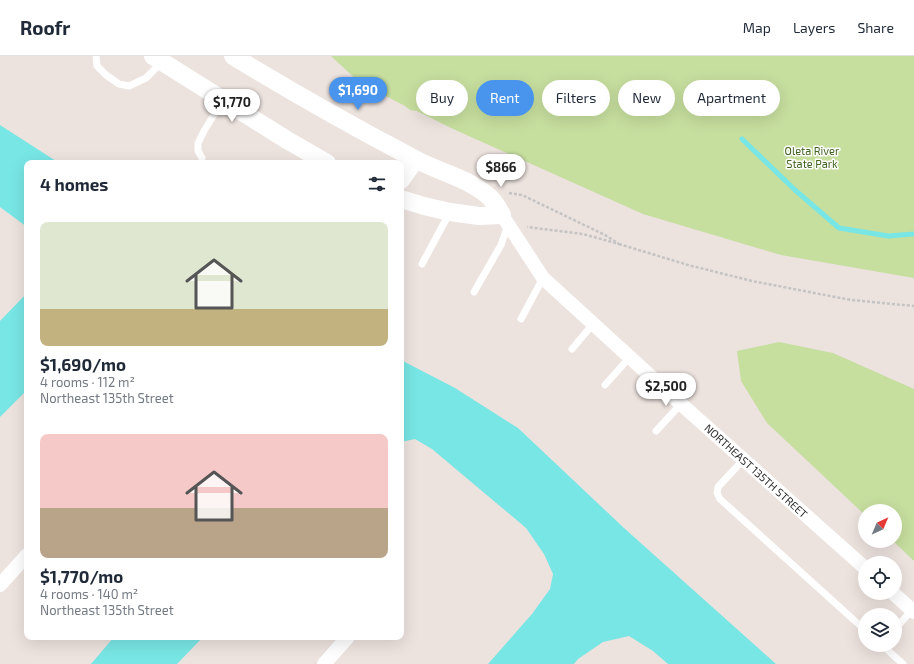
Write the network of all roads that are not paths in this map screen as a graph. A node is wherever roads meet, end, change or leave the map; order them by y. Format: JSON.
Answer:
{"nodes":[{"id":1,"x":96,"y":56,"type":"edge"},
{"id":2,"x":238,"y":57,"type":"edge"},
{"id":3,"x":157,"y":59,"type":"edge"},
{"id":4,"x":223,"y":100,"type":"junction"},
{"id":5,"x":202,"y":158,"type":"dead end"},
{"id":6,"x":322,"y":160,"type":"edge"},
{"id":7,"x":415,"y":160,"type":"junction"},
{"id":8,"x":404,"y":176,"type":"edge"},
{"id":9,"x":404,"y":200,"type":"edge"},
{"id":10,"x":450,"y":212,"type":"junction"},
{"id":11,"x":505,"y":220,"type":"junction"},
{"id":12,"x":422,"y":264,"type":"dead end"},
{"id":13,"x":543,"y":278,"type":"junction"},
{"id":14,"x":474,"y":292,"type":"dead end"},
{"id":15,"x":521,"y":319,"type":"dead end"},
{"id":16,"x":593,"y":324,"type":"junction"},
{"id":17,"x":572,"y":349,"type":"dead end"},
{"id":18,"x":630,"y":357,"type":"junction"},
{"id":19,"x":605,"y":385,"type":"dead end"},
{"id":20,"x":681,"y":404,"type":"junction"},
{"id":21,"x":656,"y":431,"type":"dead end"},
{"id":22,"x":743,"y":460,"type":"junction"},
{"id":23,"x":24,"y":558,"type":"edge"},
{"id":24,"x":858,"y":562,"type":"edge"},
{"id":25,"x":0,"y":585,"type":"edge"},
{"id":26,"x":900,"y":600,"type":"edge"},
{"id":27,"x":913,"y":611,"type":"edge"},
{"id":28,"x":902,"y":622,"type":"edge"},
{"id":29,"x":858,"y":624,"type":"edge"},
{"id":30,"x":345,"y":640,"type":"edge"},
{"id":31,"x":890,"y":652,"type":"edge"},
{"id":32,"x":324,"y":664,"type":"edge"},
{"id":33,"x":903,"y":664,"type":"edge"}],
"edges":[{"from":1,"to":3,"type":"lane"},
{"from":2,"to":7,"type":"street","name":"NORTHEAST 135TH STREET"},
{"from":3,"to":4,"type":"street"},
{"from":4,"to":5,"type":"lane"},
{"from":4,"to":6,"type":"street"},
{"from":7,"to":8,"type":"street"},
{"from":7,"to":11,"type":"street","name":"NORTHEAST 135TH STREET"},
{"from":9,"to":10,"type":"street"},
{"from":10,"to":11,"type":"street"},
{"from":10,"to":12,"type":"lane"},
{"from":11,"to":13,"type":"street","name":"NORTHEAST 135TH STREET"},
{"from":11,"to":14,"type":"lane"},
{"from":13,"to":15,"type":"lane"},
{"from":13,"to":16,"type":"street","name":"NORTHEAST 135TH STREET"},
{"from":16,"to":17,"type":"lane"},
{"from":16,"to":18,"type":"street","name":"NORTHEAST 135TH STREET"},
{"from":18,"to":19,"type":"lane"},
{"from":18,"to":20,"type":"street","name":"NORTHEAST 135TH STREET"},
{"from":20,"to":21,"type":"lane"},
{"from":20,"to":22,"type":"street","name":"NORTHEAST 135TH STREET"},
{"from":22,"to":24,"type":"street","name":"NORTHEAST 135TH STREET"},
{"from":22,"to":29,"type":"lane"},
{"from":23,"to":25,"type":"street"},
{"from":26,"to":27,"type":"street"},
{"from":27,"to":28,"type":"lane"},
{"from":30,"to":32,"type":"street"},
{"from":31,"to":33,"type":"lane"}]}
